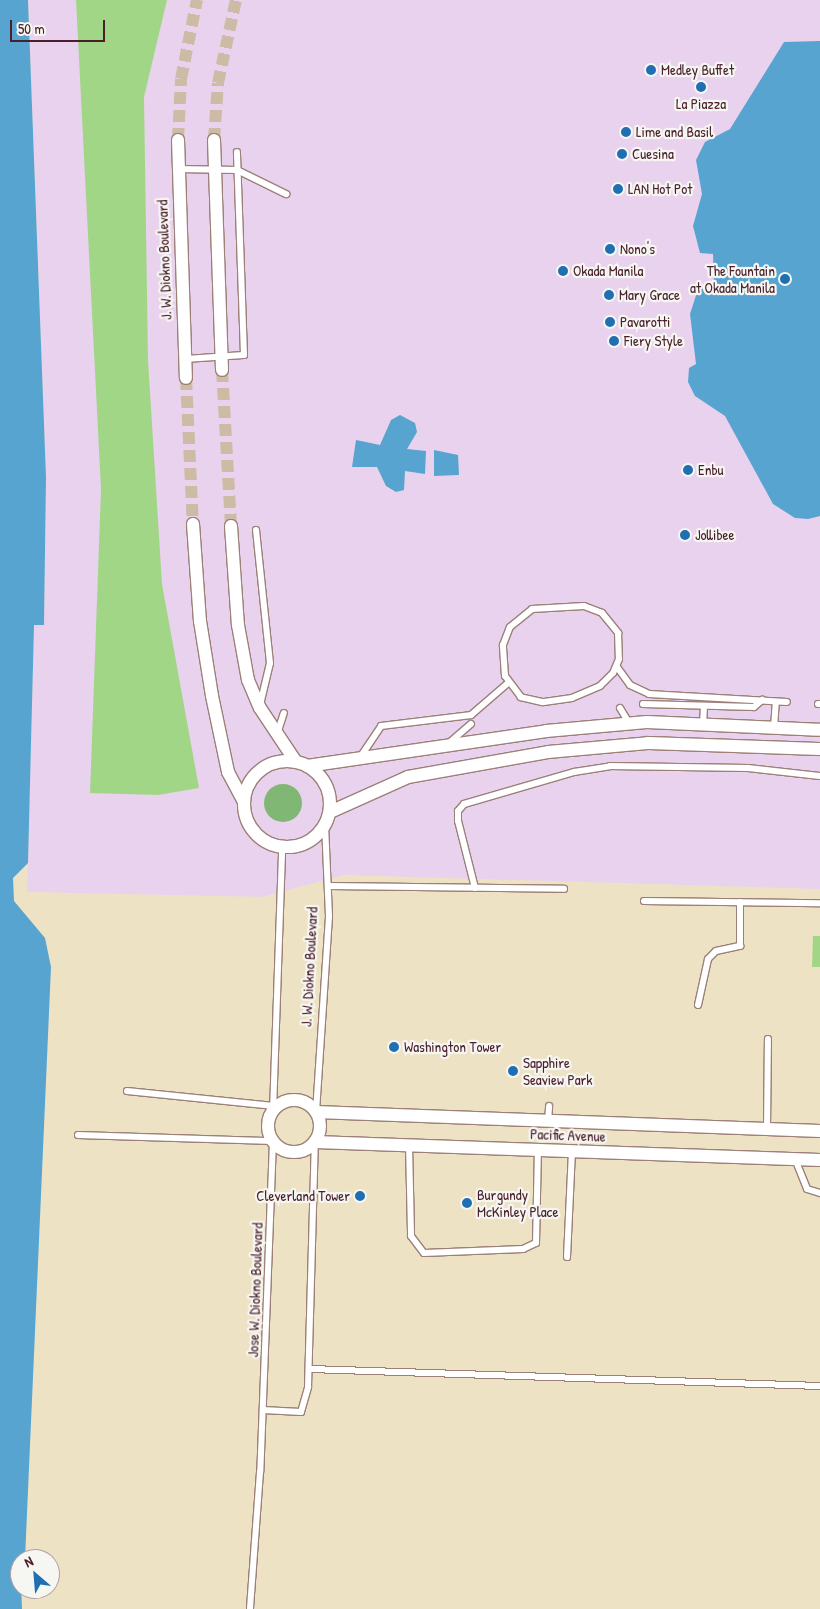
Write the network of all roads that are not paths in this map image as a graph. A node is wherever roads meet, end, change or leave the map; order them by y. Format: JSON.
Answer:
{"nodes":[{"id":1,"x":178,"y":140,"type":"tunnel mouth"},
{"id":2,"x":214,"y":140,"type":"tunnel mouth"},
{"id":3,"x":237,"y":152,"type":"dead end"},
{"id":4,"x":213,"y":168,"type":"junction"},
{"id":5,"x":177,"y":169,"type":"junction"},
{"id":6,"x":237,"y":170,"type":"junction"},
{"id":7,"x":286,"y":194,"type":"dead end"},
{"id":8,"x":221,"y":356,"type":"junction"},
{"id":9,"x":185,"y":359,"type":"junction"},
{"id":10,"x":222,"y":370,"type":"tunnel mouth"},
{"id":11,"x":186,"y":378,"type":"tunnel mouth"},
{"id":12,"x":193,"y":524,"type":"tunnel mouth"},
{"id":13,"x":231,"y":526,"type":"tunnel mouth"},
{"id":14,"x":257,"y":534,"type":"dead end"},
{"id":15,"x":616,"y":667,"type":"junction"},
{"id":16,"x":508,"y":684,"type":"junction"},
{"id":17,"x":762,"y":700,"type":"junction"},
{"id":18,"x":776,"y":702,"type":"junction"},
{"id":19,"x":787,"y":702,"type":"dead end"},
{"id":20,"x":643,"y":704,"type":"dead end"},
{"id":21,"x":704,"y":706,"type":"junction"},
{"id":22,"x":260,"y":708,"type":"junction"},
{"id":23,"x":620,"y":708,"type":"dead end"},
{"id":24,"x":284,"y":713,"type":"dead end"},
{"id":25,"x":629,"y":723,"type":"junction"},
{"id":26,"x":471,"y":724,"type":"dead end"},
{"id":27,"x":703,"y":725,"type":"junction"},
{"id":28,"x":774,"y":728,"type":"junction"},
{"id":29,"x":820,"y":730,"type":"edge"},
{"id":30,"x":277,"y":736,"type":"junction"},
{"id":31,"x":443,"y":748,"type":"junction"},
{"id":32,"x":820,"y":749,"type":"edge"},
{"id":33,"x":361,"y":756,"type":"junction"},
{"id":34,"x":302,"y":764,"type":"junction"},
{"id":35,"x":820,"y":776,"type":"edge"},
{"id":36,"x":244,"y":802,"type":"junction"},
{"id":37,"x":327,"y":818,"type":"junction"},
{"id":38,"x":282,"y":847,"type":"junction"},
{"id":39,"x":329,"y":886,"type":"junction"},
{"id":40,"x":475,"y":888,"type":"junction"},
{"id":41,"x":564,"y":889,"type":"dead end"},
{"id":42,"x":644,"y":901,"type":"dead end"},
{"id":43,"x":740,"y":902,"type":"junction"},
{"id":44,"x":820,"y":903,"type":"edge"},
{"id":45,"x":698,"y":1005,"type":"dead end"},
{"id":46,"x":768,"y":1039,"type":"dead end"},
{"id":47,"x":127,"y":1091,"type":"dead end"},
{"id":48,"x":549,"y":1106,"type":"dead end"},
{"id":49,"x":273,"y":1108,"type":"junction"},
{"id":50,"x":316,"y":1112,"type":"junction"},
{"id":51,"x":548,"y":1122,"type":"junction"},
{"id":52,"x":767,"y":1129,"type":"junction"},
{"id":53,"x":820,"y":1131,"type":"edge"},
{"id":54,"x":78,"y":1135,"type":"dead end"},
{"id":55,"x":273,"y":1141,"type":"junction"},
{"id":56,"x":316,"y":1142,"type":"junction"},
{"id":57,"x":410,"y":1145,"type":"junction"},
{"id":58,"x":538,"y":1150,"type":"junction"},
{"id":59,"x":572,"y":1152,"type":"junction"},
{"id":60,"x":795,"y":1159,"type":"junction"},
{"id":61,"x":820,"y":1160,"type":"edge"},
{"id":62,"x":820,"y":1192,"type":"edge"},
{"id":63,"x":566,"y":1257,"type":"dead end"},
{"id":64,"x":310,"y":1369,"type":"junction"},
{"id":65,"x":820,"y":1386,"type":"edge"},
{"id":66,"x":263,"y":1410,"type":"junction"},
{"id":67,"x":250,"y":1609,"type":"edge"}],
"edges":[{"from":1,"to":5,"type":"street","name":"J. W. Diokno Boulevard"},
{"from":2,"to":4,"type":"street"},
{"from":3,"to":6,"type":"lane"},
{"from":4,"to":5,"type":"lane"},
{"from":4,"to":6,"type":"lane"},
{"from":4,"to":8,"type":"street"},
{"from":5,"to":9,"type":"street","name":"J. W. Diokno Boulevard"},
{"from":6,"to":7,"type":"lane"},
{"from":6,"to":8,"type":"lane"},
{"from":8,"to":9,"type":"lane"},
{"from":8,"to":10,"type":"street"},
{"from":9,"to":11,"type":"street","name":"J. W. Diokno Boulevard"},
{"from":12,"to":36,"type":"street"},
{"from":13,"to":22,"type":"street"},
{"from":14,"to":22,"type":"lane"},
{"from":15,"to":16,"type":"lane"},
{"from":15,"to":16,"type":"lane"},
{"from":15,"to":17,"type":"lane"},
{"from":16,"to":33,"type":"lane"},
{"from":17,"to":18,"type":"lane"},
{"from":17,"to":21,"type":"lane"},
{"from":18,"to":19,"type":"lane"},
{"from":18,"to":28,"type":"lane"},
{"from":20,"to":21,"type":"lane"},
{"from":21,"to":27,"type":"lane"},
{"from":22,"to":30,"type":"street"},
{"from":23,"to":25,"type":"lane"},
{"from":24,"to":30,"type":"lane"},
{"from":25,"to":27,"type":"street"},
{"from":25,"to":31,"type":"street"},
{"from":26,"to":31,"type":"lane"},
{"from":27,"to":28,"type":"street"},
{"from":28,"to":29,"type":"street"},
{"from":30,"to":34,"type":"street"},
{"from":31,"to":33,"type":"street"},
{"from":32,"to":37,"type":"street"},
{"from":33,"to":34,"type":"street"},
{"from":34,"to":36,"type":"street"},
{"from":34,"to":37,"type":"street"},
{"from":35,"to":40,"type":"lane"},
{"from":36,"to":38,"type":"street"},
{"from":37,"to":38,"type":"street"},
{"from":37,"to":39,"type":"lane","name":"J. W. Diokno Boulevard"},
{"from":38,"to":49,"type":"lane","name":"J. W. Diokno Boulevard"},
{"from":39,"to":40,"type":"lane"},
{"from":39,"to":50,"type":"lane","name":"J. W. Diokno Boulevard"},
{"from":40,"to":41,"type":"lane"},
{"from":42,"to":43,"type":"lane"},
{"from":43,"to":44,"type":"lane"},
{"from":43,"to":45,"type":"lane"},
{"from":46,"to":52,"type":"lane"},
{"from":47,"to":49,"type":"lane"},
{"from":48,"to":51,"type":"lane"},
{"from":49,"to":50,"type":"street"},
{"from":49,"to":55,"type":"street"},
{"from":50,"to":51,"type":"street","name":"Pacific Avenue"},
{"from":50,"to":56,"type":"street"},
{"from":51,"to":52,"type":"street","name":"Pacific Avenue"},
{"from":52,"to":53,"type":"street","name":"Pacific Avenue"},
{"from":54,"to":55,"type":"lane"},
{"from":55,"to":56,"type":"street"},
{"from":55,"to":66,"type":"lane","name":"Jose W. Diokno Boulevard"},
{"from":56,"to":57,"type":"street","name":"Pacific Avenue"},
{"from":56,"to":64,"type":"lane"},
{"from":57,"to":58,"type":"street","name":"Pacific Avenue"},
{"from":57,"to":58,"type":"lane"},
{"from":58,"to":59,"type":"street","name":"Pacific Avenue"},
{"from":59,"to":60,"type":"street","name":"Pacific Avenue"},
{"from":59,"to":63,"type":"lane"},
{"from":60,"to":61,"type":"street","name":"Pacific Avenue"},
{"from":60,"to":62,"type":"lane"},
{"from":64,"to":65,"type":"lane"},
{"from":64,"to":66,"type":"lane"},
{"from":66,"to":67,"type":"lane","name":"Jose W. Diokno Boulevard"}]}
